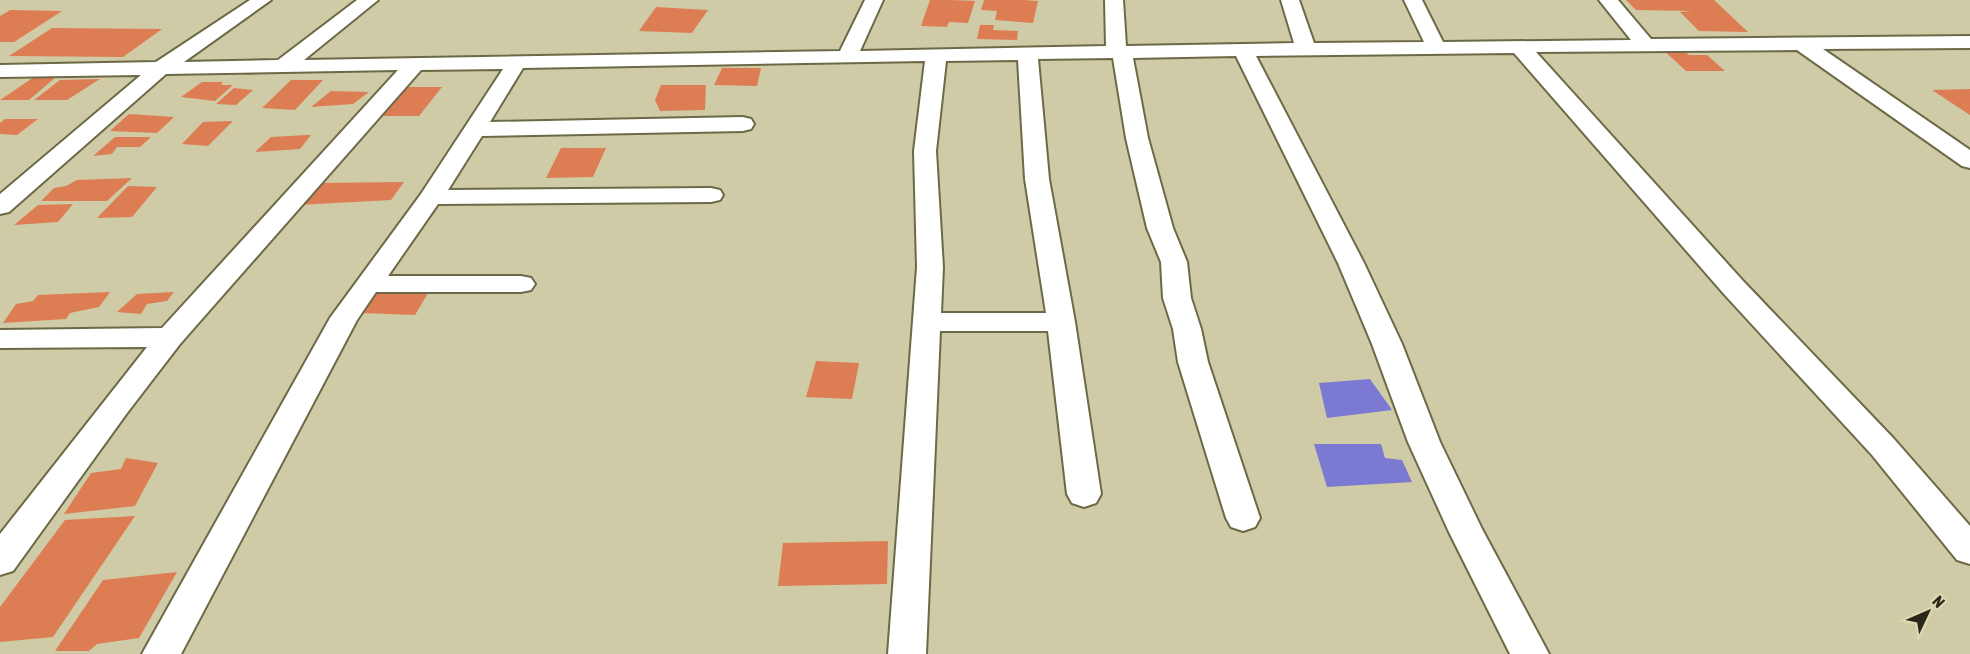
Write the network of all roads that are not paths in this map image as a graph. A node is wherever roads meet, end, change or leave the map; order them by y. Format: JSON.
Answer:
{"nodes":[{"id":1,"x":262,"y":0,"type":"edge"},
{"id":2,"x":369,"y":0,"type":"edge"},
{"id":3,"x":874,"y":0,"type":"edge"},
{"id":4,"x":1114,"y":0,"type":"edge"},
{"id":5,"x":1290,"y":0,"type":"edge"},
{"id":6,"x":1413,"y":0,"type":"edge"},
{"id":7,"x":1608,"y":0,"type":"edge"},
{"id":8,"x":1970,"y":42,"type":"edge"},
{"id":9,"x":1802,"y":45,"type":"junction"},
{"id":10,"x":1647,"y":47,"type":"junction"},
{"id":11,"x":1521,"y":48,"type":"junction"},
{"id":12,"x":1306,"y":49,"type":"junction"},
{"id":13,"x":1437,"y":49,"type":"junction"},
{"id":14,"x":1243,"y":50,"type":"junction"},
{"id":15,"x":1119,"y":53,"type":"junction"},
{"id":16,"x":1028,"y":55,"type":"junction"},
{"id":17,"x":936,"y":56,"type":"junction"},
{"id":18,"x":846,"y":57,"type":"junction"},
{"id":19,"x":516,"y":63,"type":"junction"},
{"id":20,"x":414,"y":65,"type":"junction"},
{"id":21,"x":282,"y":67,"type":"junction"},
{"id":22,"x":160,"y":69,"type":"junction"},
{"id":23,"x":0,"y":71,"type":"edge"},
{"id":24,"x":743,"y":124,"type":"dead end"},
{"id":25,"x":473,"y":129,"type":"junction"},
{"id":26,"x":1970,"y":161,"type":"edge"},
{"id":27,"x":711,"y":195,"type":"dead end"},
{"id":28,"x":431,"y":197,"type":"junction"},
{"id":29,"x":0,"y":207,"type":"edge"},
{"id":30,"x":369,"y":284,"type":"junction"},
{"id":31,"x":521,"y":284,"type":"dead end"},
{"id":32,"x":927,"y":322,"type":"junction"},
{"id":33,"x":1061,"y":322,"type":"junction"},
{"id":34,"x":170,"y":337,"type":"junction"},
{"id":35,"x":0,"y":339,"type":"edge"},
{"id":36,"x":1084,"y":495,"type":"dead end"},
{"id":37,"x":1243,"y":518,"type":"dead end"},
{"id":38,"x":1970,"y":550,"type":"edge"},
{"id":39,"x":0,"y":561,"type":"edge"},
{"id":40,"x":161,"y":654,"type":"edge"},
{"id":41,"x":907,"y":654,"type":"edge"},
{"id":42,"x":1530,"y":654,"type":"edge"}],
"edges":[{"from":1,"to":22,"type":"street"},
{"from":2,"to":21,"type":"street"},
{"from":3,"to":18,"type":"street"},
{"from":4,"to":15,"type":"street"},
{"from":5,"to":12,"type":"street"},
{"from":6,"to":13,"type":"street"},
{"from":7,"to":10,"type":"street"},
{"from":8,"to":9,"type":"street"},
{"from":9,"to":10,"type":"street"},
{"from":9,"to":26,"type":"street"},
{"from":10,"to":11,"type":"street"},
{"from":11,"to":13,"type":"street"},
{"from":11,"to":38,"type":"street"},
{"from":12,"to":13,"type":"street"},
{"from":12,"to":14,"type":"street"},
{"from":14,"to":15,"type":"street"},
{"from":14,"to":42,"type":"street"},
{"from":15,"to":16,"type":"street"},
{"from":15,"to":37,"type":"street"},
{"from":16,"to":17,"type":"street"},
{"from":16,"to":33,"type":"street"},
{"from":17,"to":18,"type":"street"},
{"from":17,"to":32,"type":"street"},
{"from":18,"to":19,"type":"street"},
{"from":19,"to":20,"type":"street"},
{"from":19,"to":25,"type":"street"},
{"from":20,"to":21,"type":"street"},
{"from":20,"to":34,"type":"street"},
{"from":21,"to":22,"type":"street"},
{"from":22,"to":23,"type":"street"},
{"from":22,"to":29,"type":"street"},
{"from":24,"to":25,"type":"street"},
{"from":25,"to":28,"type":"street"},
{"from":27,"to":28,"type":"street"},
{"from":28,"to":30,"type":"street"},
{"from":30,"to":31,"type":"street"},
{"from":30,"to":40,"type":"street"},
{"from":32,"to":33,"type":"street"},
{"from":32,"to":41,"type":"street"},
{"from":33,"to":36,"type":"street"},
{"from":34,"to":35,"type":"street"},
{"from":34,"to":39,"type":"street"}]}
